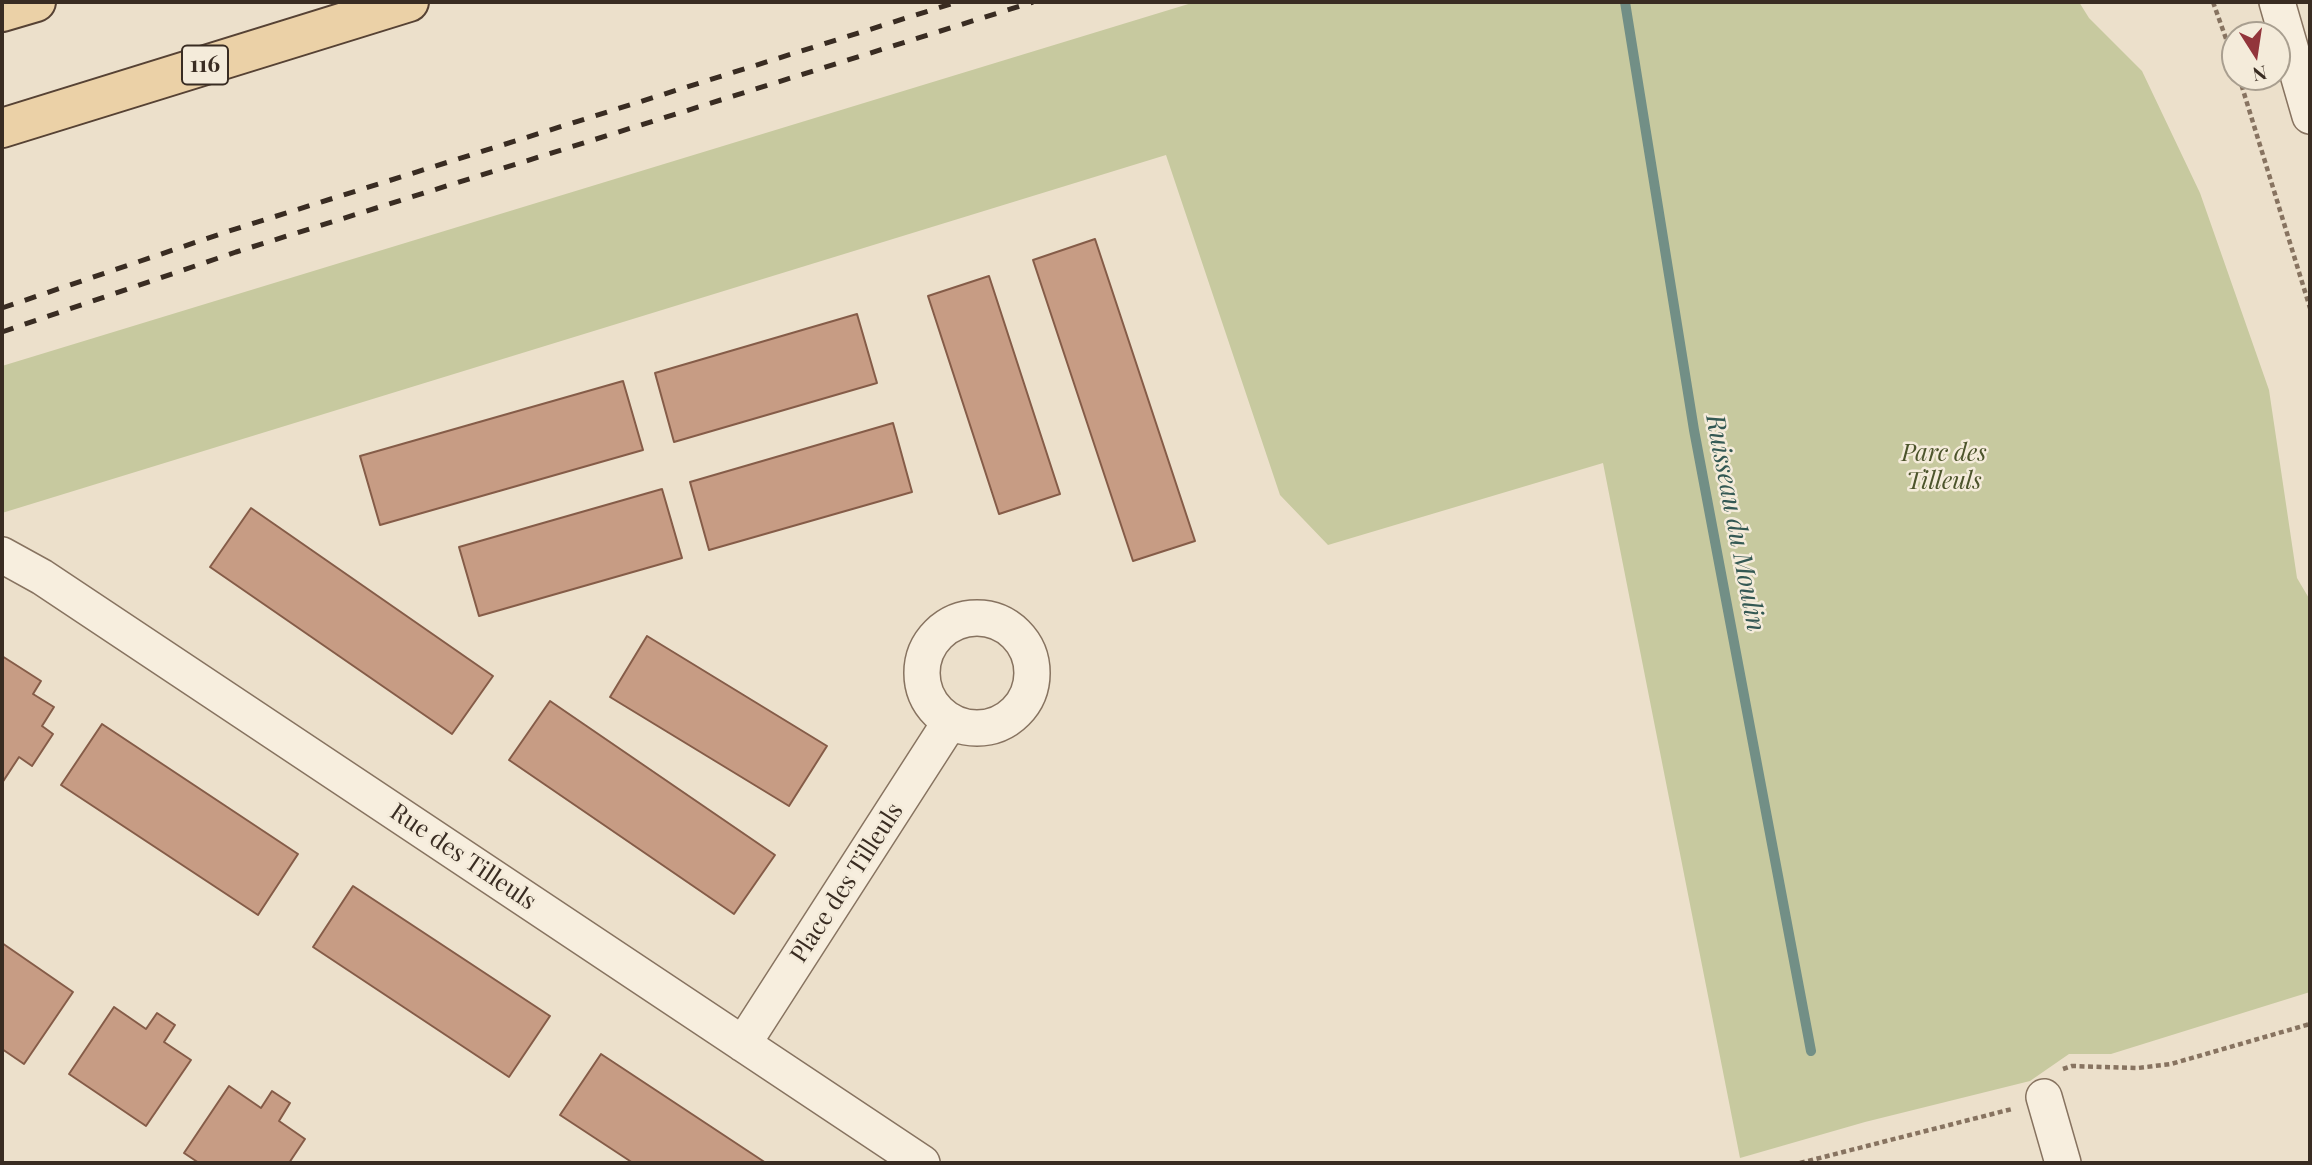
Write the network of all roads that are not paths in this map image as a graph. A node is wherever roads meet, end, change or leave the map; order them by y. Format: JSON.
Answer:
{"nodes":[{"id":1,"x":36,"y":2,"type":"edge"},
{"id":2,"x":408,"y":2,"type":"edge"},
{"id":3,"x":2277,"y":2,"type":"edge"},
{"id":4,"x":2,"y":12,"type":"edge"},
{"id":5,"x":2310,"y":116,"type":"edge"},
{"id":6,"x":2,"y":128,"type":"edge"},
{"id":7,"x":2,"y":555,"type":"edge"},
{"id":8,"x":950,"y":722,"type":"dead end"},
{"id":9,"x":743,"y":1044,"type":"junction"},
{"id":10,"x":2044,"y":1097,"type":"dead end"},
{"id":11,"x":922,"y":1163,"type":"edge"},
{"id":12,"x":2063,"y":1163,"type":"edge"}],
"edges":[{"from":1,"to":4,"type":"main road"},
{"from":2,"to":6,"type":"main road","number":"116"},
{"from":3,"to":5,"type":"street"},
{"from":7,"to":9,"type":"street","name":"Rue des Tilleuls"},
{"from":8,"to":9,"type":"street","name":"Place des Tilleuls"},
{"from":9,"to":11,"type":"street","name":"Rue des Tilleuls"},
{"from":10,"to":12,"type":"street"}]}
